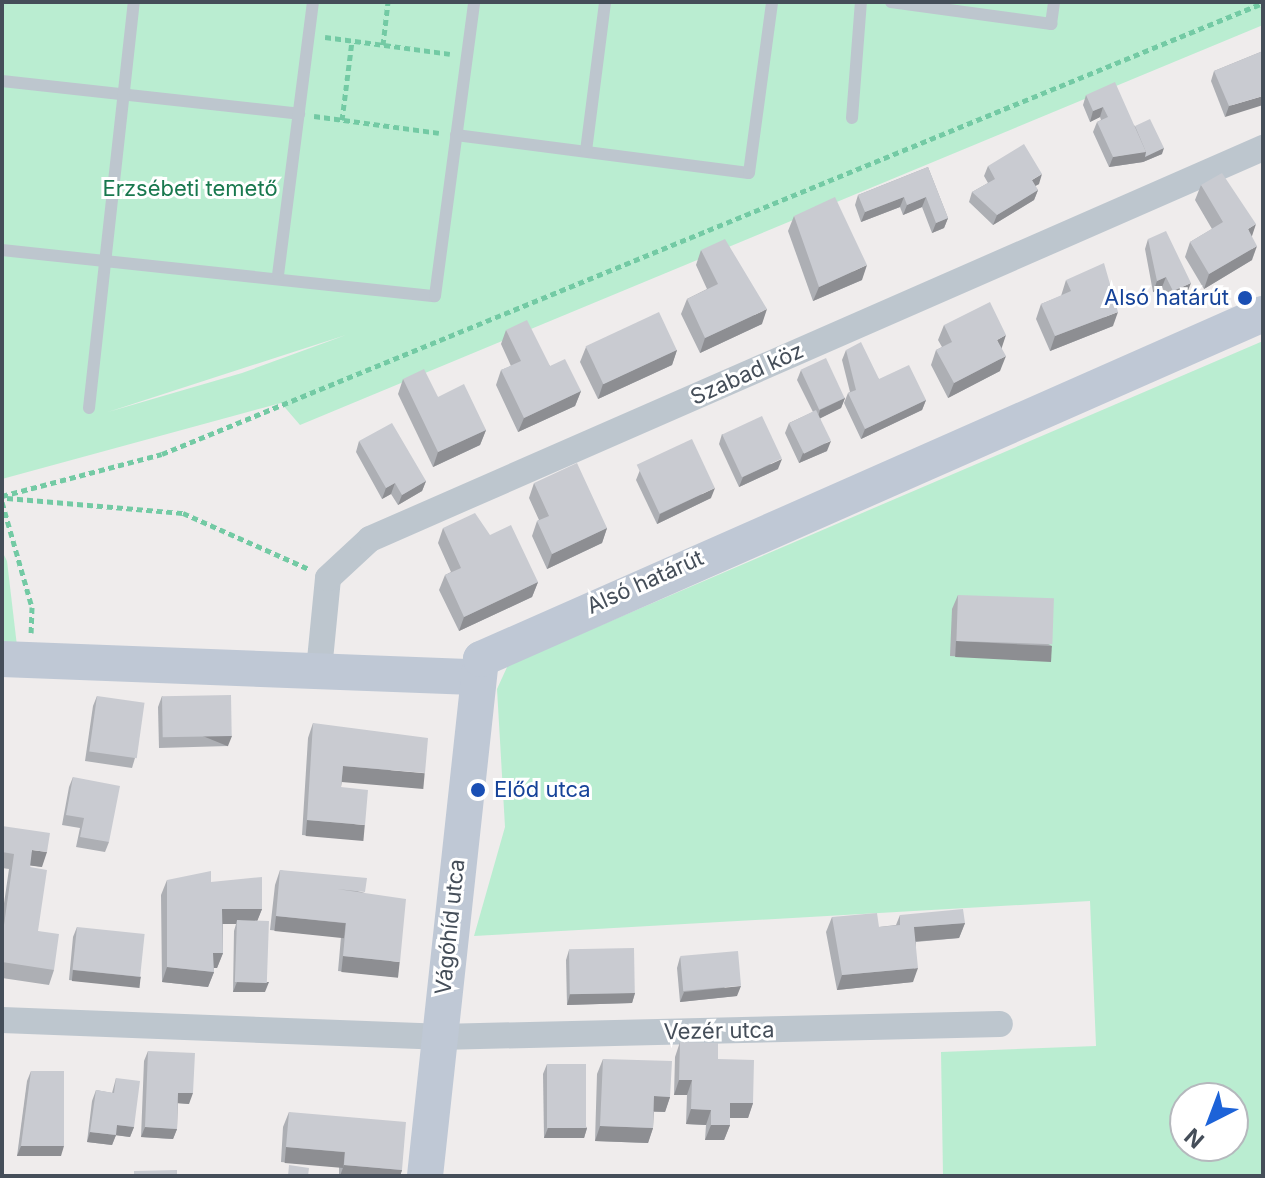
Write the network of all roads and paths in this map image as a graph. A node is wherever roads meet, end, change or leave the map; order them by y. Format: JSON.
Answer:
{"nodes":[{"id":1,"x":134,"y":2,"type":"edge"},
{"id":2,"x":313,"y":2,"type":"edge"},
{"id":3,"x":388,"y":2,"type":"edge"},
{"id":4,"x":474,"y":2,"type":"edge"},
{"id":5,"x":605,"y":2,"type":"edge"},
{"id":6,"x":772,"y":2,"type":"edge"},
{"id":7,"x":861,"y":2,"type":"edge"},
{"id":8,"x":891,"y":2,"type":"edge"},
{"id":9,"x":1054,"y":2,"type":"edge"},
{"id":10,"x":1263,"y":3,"type":"edge"},
{"id":11,"x":309,"y":35,"type":"junction"},
{"id":12,"x":352,"y":41,"type":"junction"},
{"id":13,"x":383,"y":45,"type":"junction"},
{"id":14,"x":466,"y":56,"type":"junction"},
{"id":15,"x":2,"y":81,"type":"edge"},
{"id":16,"x":126,"y":95,"type":"junction"},
{"id":17,"x":299,"y":114,"type":"junction"},
{"id":18,"x":852,"y":118,"type":"dead end"},
{"id":19,"x":342,"y":120,"type":"junction"},
{"id":20,"x":456,"y":135,"type":"junction"},
{"id":21,"x":1263,"y":148,"type":"edge"},
{"id":22,"x":586,"y":151,"type":"junction"},
{"id":23,"x":2,"y":250,"type":"edge"},
{"id":24,"x":111,"y":263,"type":"junction"},
{"id":25,"x":278,"y":275,"type":"junction"},
{"id":26,"x":1263,"y":314,"type":"edge"},
{"id":27,"x":89,"y":408,"type":"dead end"},
{"id":28,"x":2,"y":498,"type":"edge"},
{"id":29,"x":328,"y":578,"type":"junction"},
{"id":30,"x":16,"y":659,"type":"edge"},
{"id":31,"x":319,"y":670,"type":"junction"},
{"id":32,"x":474,"y":677,"type":"junction"},
{"id":33,"x":2,"y":1020,"type":"edge"},
{"id":34,"x":1000,"y":1024,"type":"dead end"},
{"id":35,"x":439,"y":1037,"type":"junction"},
{"id":36,"x":425,"y":1176,"type":"edge"}],
"edges":[{"from":1,"to":16,"type":"lane"},
{"from":2,"to":11,"type":"lane"},
{"from":3,"to":13,"type":"path"},
{"from":4,"to":14,"type":"lane"},
{"from":5,"to":22,"type":"lane"},
{"from":6,"to":22,"type":"lane"},
{"from":7,"to":18,"type":"lane"},
{"from":8,"to":9,"type":"lane"},
{"from":10,"to":28,"type":"path"},
{"from":11,"to":12,"type":"path"},
{"from":11,"to":17,"type":"lane"},
{"from":12,"to":13,"type":"path"},
{"from":12,"to":19,"type":"path"},
{"from":13,"to":14,"type":"path"},
{"from":14,"to":20,"type":"lane"},
{"from":15,"to":16,"type":"lane"},
{"from":16,"to":17,"type":"lane"},
{"from":16,"to":24,"type":"lane"},
{"from":17,"to":19,"type":"path"},
{"from":17,"to":25,"type":"lane"},
{"from":19,"to":20,"type":"path"},
{"from":20,"to":22,"type":"lane"},
{"from":20,"to":25,"type":"lane"},
{"from":21,"to":29,"type":"street","name":"Szabad köz"},
{"from":23,"to":24,"type":"lane"},
{"from":24,"to":25,"type":"lane"},
{"from":24,"to":27,"type":"lane"},
{"from":26,"to":32,"type":"street","name":"Alsó határút"},
{"from":28,"to":29,"type":"path"},
{"from":28,"to":30,"type":"path"},
{"from":29,"to":31,"type":"street"},
{"from":30,"to":31,"type":"street"},
{"from":31,"to":32,"type":"street"},
{"from":32,"to":35,"type":"street","name":"Vágóhíd utca"},
{"from":33,"to":35,"type":"street"},
{"from":34,"to":35,"type":"street","name":"Vezér utca"},
{"from":35,"to":36,"type":"street","name":"Vágóhíd utca"}]}
